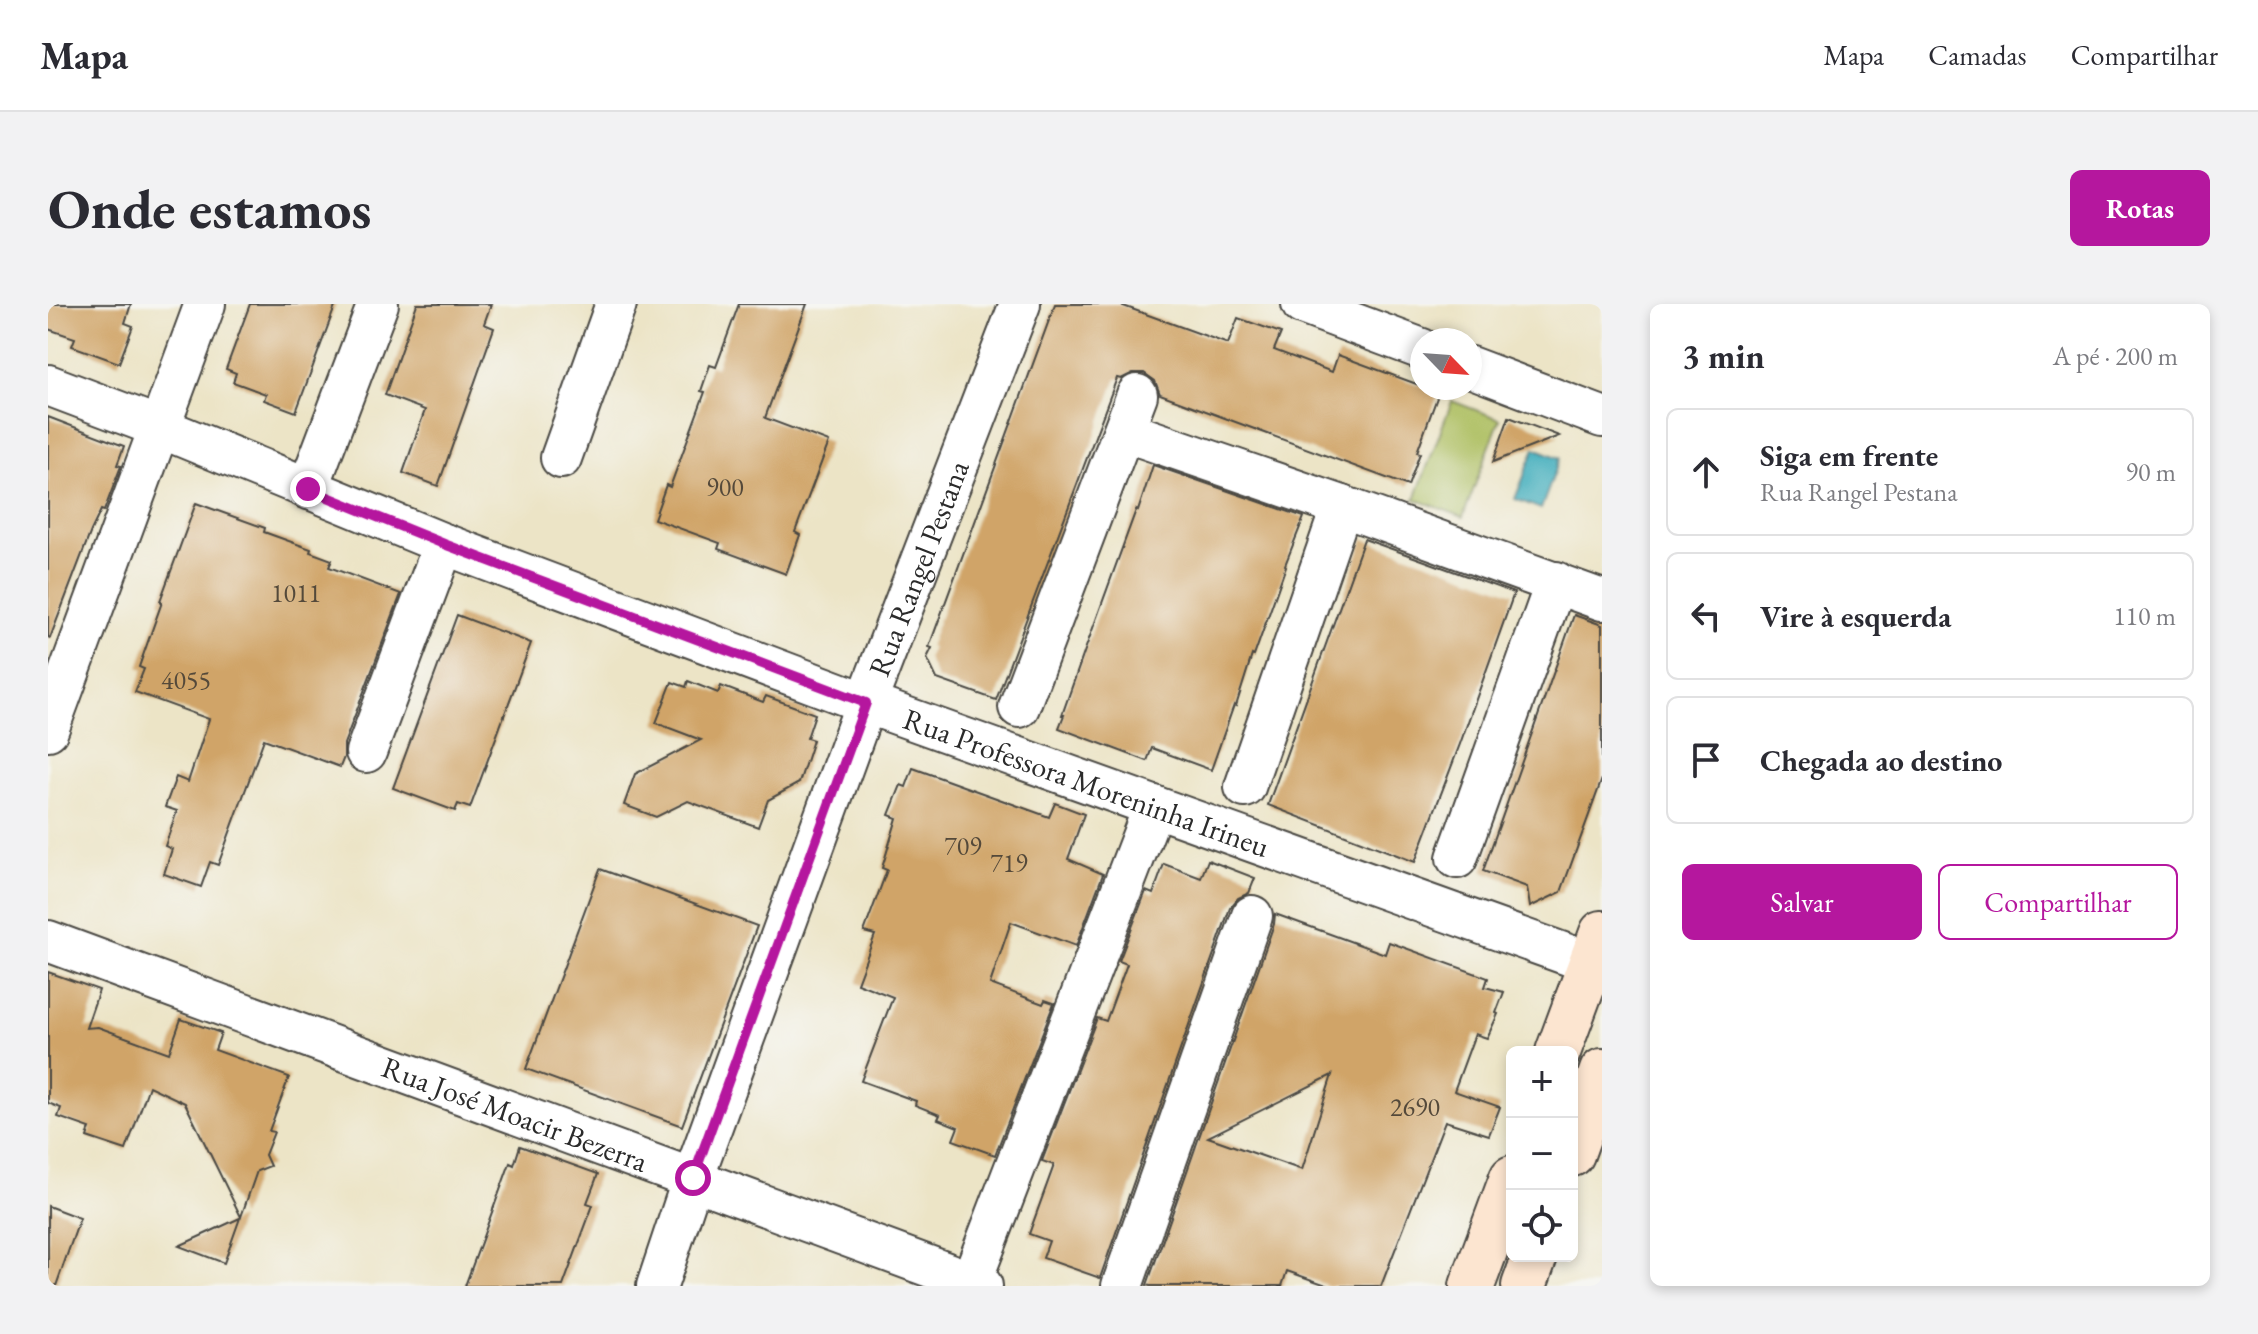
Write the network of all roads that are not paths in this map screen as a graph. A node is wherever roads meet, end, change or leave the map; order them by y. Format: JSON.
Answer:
{"nodes":[{"id":1,"x":205,"y":304,"type":"edge"},
{"id":2,"x":378,"y":304,"type":"edge"},
{"id":3,"x":616,"y":304,"type":"edge"},
{"id":4,"x":1020,"y":304,"type":"edge"},
{"id":5,"x":1302,"y":304,"type":"edge"},
{"id":6,"x":1410,"y":344,"type":"edge"},
{"id":7,"x":1482,"y":372,"type":"edge"},
{"id":8,"x":48,"y":385,"type":"edge"},
{"id":9,"x":1602,"y":417,"type":"edge"},
{"id":10,"x":159,"y":427,"type":"junction"},
{"id":11,"x":561,"y":458,"type":"dead end"},
{"id":12,"x":308,"y":489,"type":"junction"},
{"id":13,"x":1342,"y":506,"type":"junction"},
{"id":14,"x":444,"y":544,"type":"junction"},
{"id":15,"x":1556,"y":582,"type":"junction"},
{"id":16,"x":1602,"y":600,"type":"edge"},
{"id":17,"x":866,"y":703,"type":"junction"},
{"id":18,"x":1019,"y":707,"type":"dead end"},
{"id":19,"x":48,"y":730,"type":"edge"},
{"id":20,"x":366,"y":752,"type":"dead end"},
{"id":21,"x":1245,"y":787,"type":"dead end"},
{"id":22,"x":1154,"y":806,"type":"junction"},
{"id":23,"x":1457,"y":858,"type":"dead end"},
{"id":24,"x":1252,"y":916,"type":"dead end"},
{"id":25,"x":48,"y":941,"type":"edge"},
{"id":26,"x":1598,"y":955,"type":"edge"},
{"id":27,"x":1560,"y":1046,"type":"edge"},
{"id":28,"x":1602,"y":1071,"type":"edge"},
{"id":29,"x":1578,"y":1137,"type":"edge"},
{"id":30,"x":693,"y":1178,"type":"junction"},
{"id":31,"x":1508,"y":1190,"type":"edge"},
{"id":32,"x":1533,"y":1262,"type":"edge"},
{"id":33,"x":976,"y":1284,"type":"edge"},
{"id":34,"x":657,"y":1286,"type":"edge"},
{"id":35,"x":1122,"y":1286,"type":"edge"},
{"id":36,"x":1472,"y":1286,"type":"edge"},
{"id":37,"x":1524,"y":1286,"type":"edge"}],
"edges":[{"from":1,"to":10,"type":"street"},
{"from":2,"to":12,"type":"street"},
{"from":3,"to":11,"type":"street"},
{"from":4,"to":17,"type":"street","name":"Rua Rangel Pestana"},
{"from":5,"to":6,"type":"street"},
{"from":7,"to":9,"type":"street"},
{"from":8,"to":10,"type":"street","name":"Rua Professora Moreninha Irineu"},
{"from":10,"to":12,"type":"street","name":"Rua Professora Moreninha Irineu"},
{"from":10,"to":19,"type":"street"},
{"from":12,"to":14,"type":"street","name":"Rua Professora Moreninha Irineu"},
{"from":13,"to":15,"type":"street"},
{"from":13,"to":18,"type":"street"},
{"from":13,"to":21,"type":"street"},
{"from":14,"to":17,"type":"street","name":"Rua Professora Moreninha Irineu"},
{"from":14,"to":20,"type":"street"},
{"from":15,"to":16,"type":"street"},
{"from":15,"to":23,"type":"street"},
{"from":17,"to":22,"type":"street","name":"Rua Professora Moreninha Irineu"},
{"from":17,"to":30,"type":"street","name":"Rua Rangel Pestana"},
{"from":22,"to":26,"type":"street","name":"Rua Professora Moreninha Irineu"},
{"from":22,"to":33,"type":"street"},
{"from":24,"to":35,"type":"street"},
{"from":25,"to":30,"type":"street","name":"Rua José Moacir Bezerra"},
{"from":26,"to":27,"type":"main road"},
{"from":28,"to":29,"type":"main road"},
{"from":30,"to":33,"type":"street","name":"Rua José Moacir Bezerra"},
{"from":30,"to":34,"type":"street","name":"Rua Rangel Pestana"},
{"from":31,"to":36,"type":"main road"},
{"from":32,"to":37,"type":"main road"}]}
